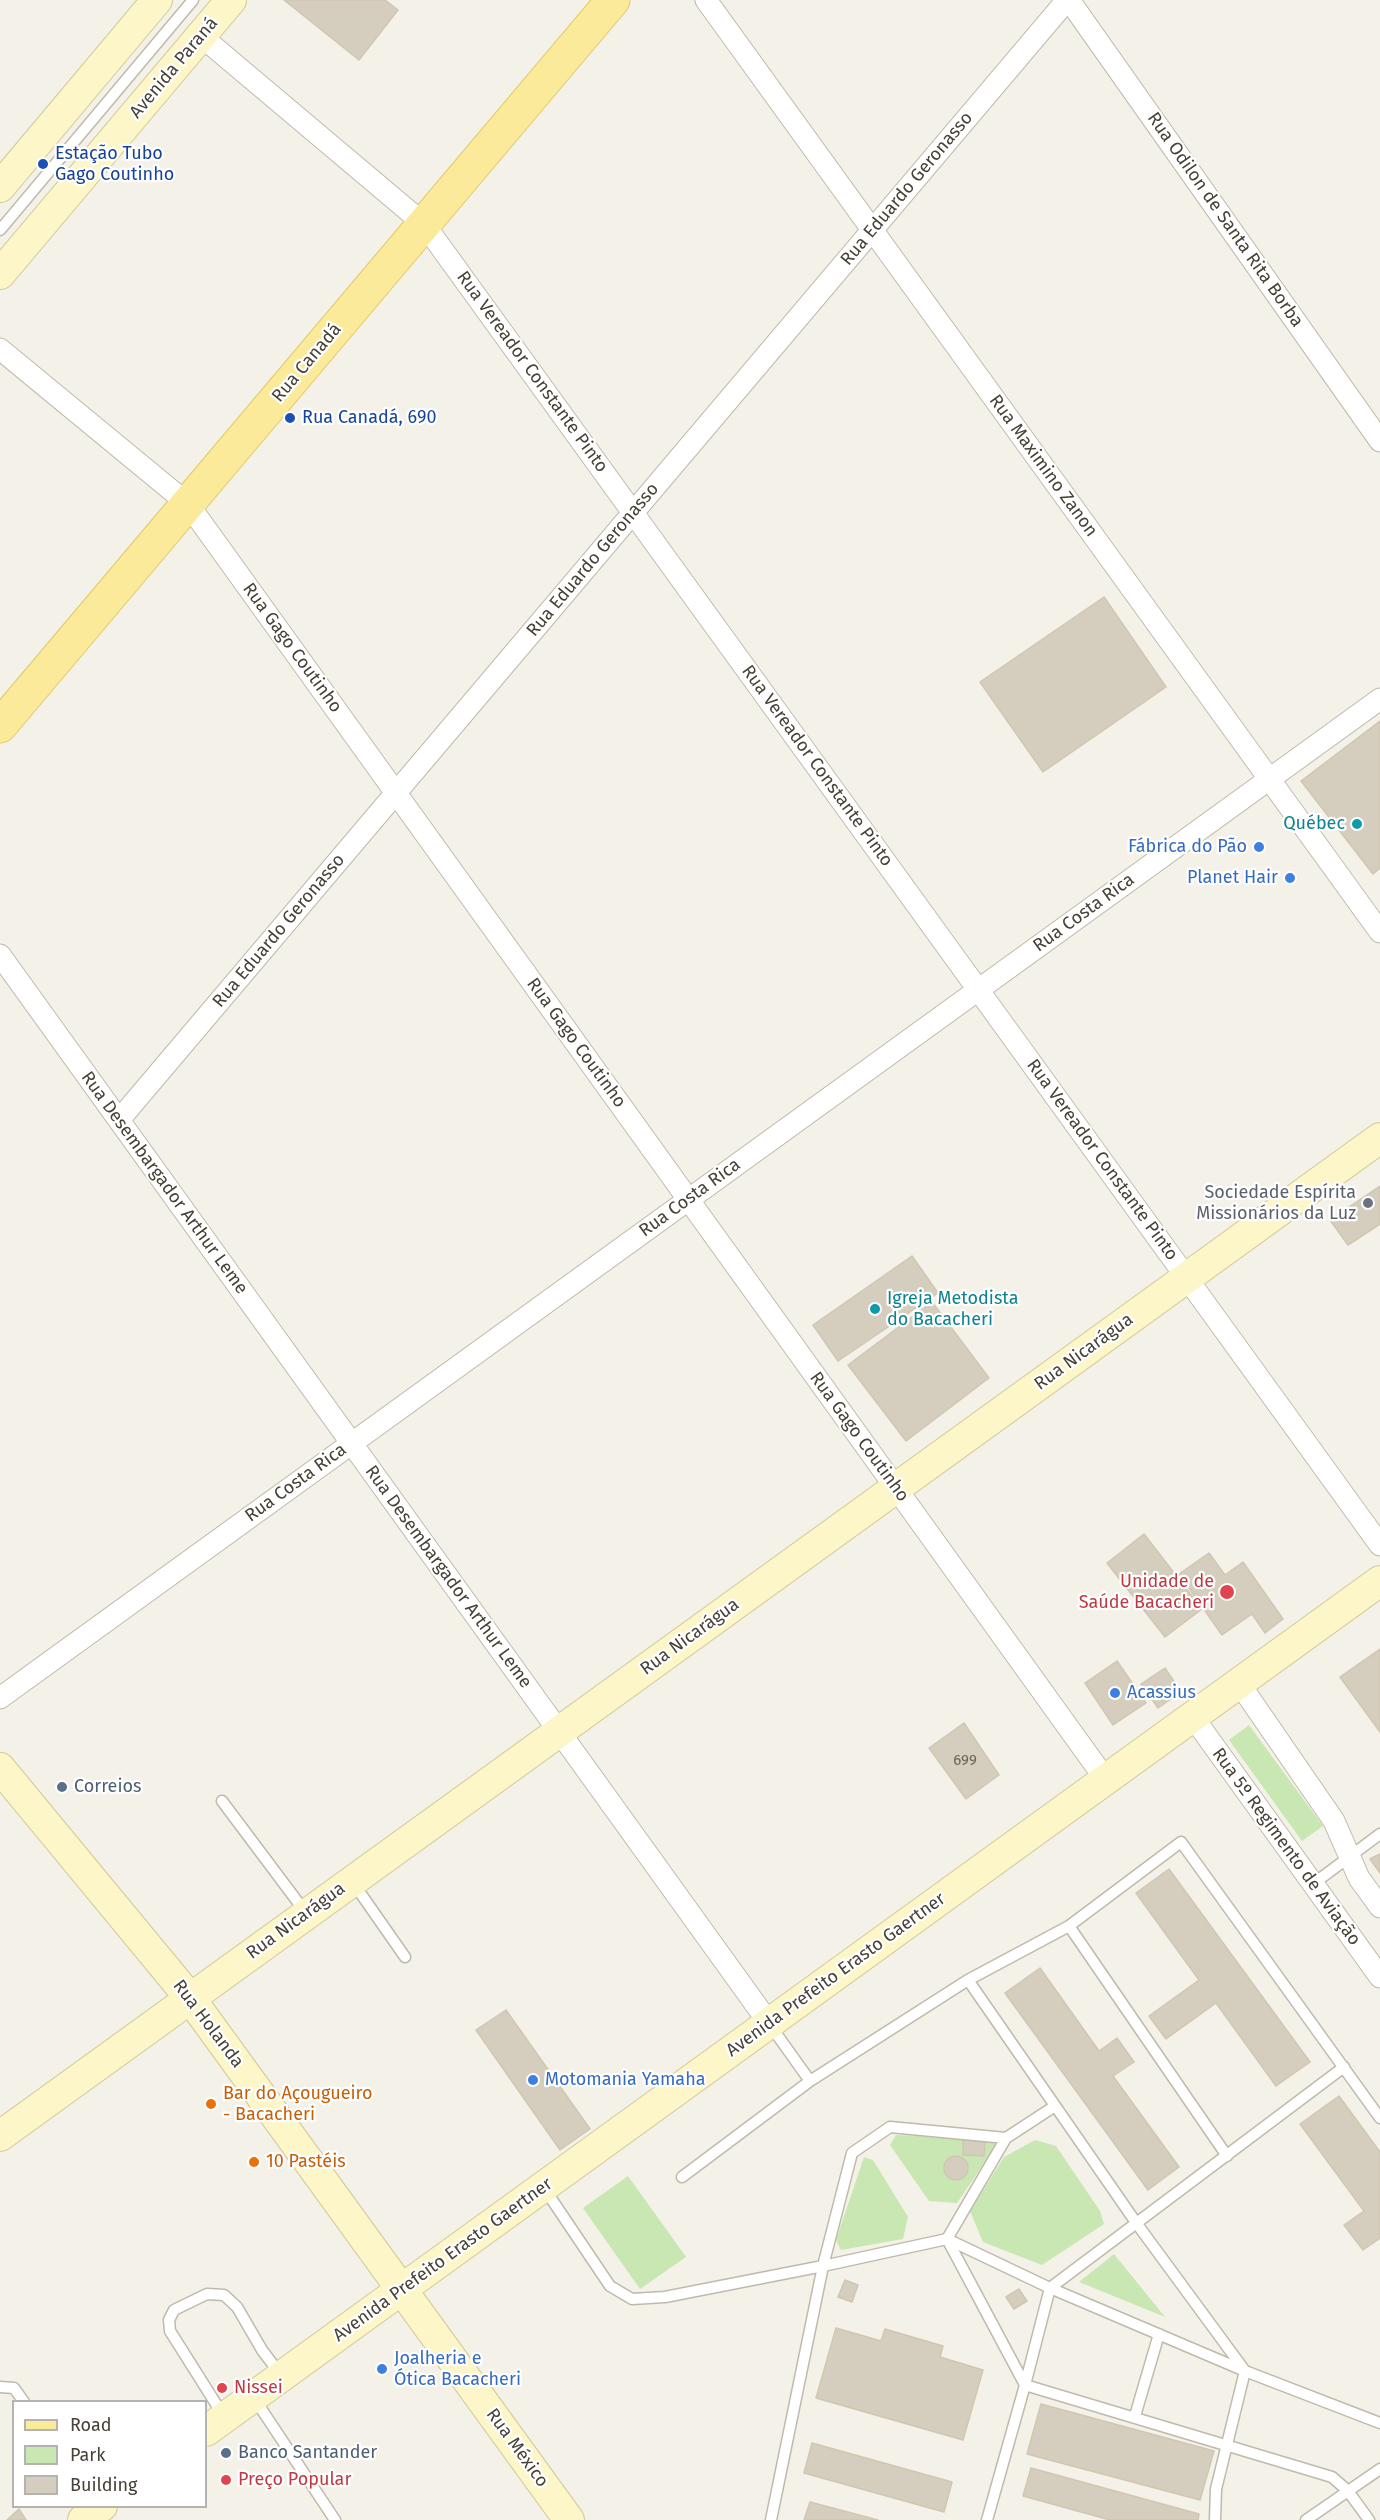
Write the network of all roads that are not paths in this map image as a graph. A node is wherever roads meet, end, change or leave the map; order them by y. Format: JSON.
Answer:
{"nodes":[{"id":1,"x":157,"y":0,"type":"edge"},
{"id":2,"x":193,"y":0,"type":"edge"},
{"id":3,"x":231,"y":0,"type":"edge"},
{"id":4,"x":613,"y":0,"type":"edge"},
{"id":5,"x":706,"y":0,"type":"edge"},
{"id":6,"x":1068,"y":0,"type":"edge"},
{"id":7,"x":201,"y":36,"type":"junction"},
{"id":8,"x":0,"y":187,"type":"edge"},
{"id":9,"x":424,"y":224,"type":"junction"},
{"id":10,"x":873,"y":229,"type":"junction"},
{"id":11,"x":0,"y":230,"type":"edge"},
{"id":12,"x":0,"y":274,"type":"edge"},
{"id":13,"x":0,"y":349,"type":"edge"},
{"id":14,"x":1380,"y":441,"type":"edge"},
{"id":15,"x":188,"y":504,"type":"junction"},
{"id":16,"x":634,"y":512,"type":"junction"},
{"id":17,"x":1380,"y":699,"type":"edge"},
{"id":18,"x":0,"y":726,"type":"edge"},
{"id":19,"x":1269,"y":779,"type":"junction"},
{"id":20,"x":396,"y":792,"type":"junction"},
{"id":21,"x":1380,"y":932,"type":"edge"},
{"id":22,"x":0,"y":955,"type":"edge"},
{"id":23,"x":978,"y":990,"type":"junction"},
{"id":24,"x":118,"y":1120,"type":"junction"},
{"id":25,"x":1380,"y":1138,"type":"edge"},
{"id":26,"x":688,"y":1200,"type":"junction"},
{"id":27,"x":1187,"y":1278,"type":"junction"},
{"id":28,"x":351,"y":1443,"type":"junction"},
{"id":29,"x":896,"y":1488,"type":"junction"},
{"id":30,"x":1380,"y":1545,"type":"edge"},
{"id":31,"x":1380,"y":1581,"type":"edge"},
{"id":32,"x":1239,"y":1683,"type":"junction"},
{"id":33,"x":0,"y":1698,"type":"edge"},
{"id":34,"x":1193,"y":1717,"type":"junction"},
{"id":35,"x":559,"y":1731,"type":"junction"},
{"id":36,"x":0,"y":1768,"type":"edge"},
{"id":37,"x":1106,"y":1780,"type":"junction"},
{"id":38,"x":222,"y":1801,"type":"dead end"},
{"id":39,"x":1380,"y":1834,"type":"edge"},
{"id":40,"x":1350,"y":1856,"type":"junction"},
{"id":41,"x":351,"y":1881,"type":"junction"},
{"id":42,"x":1313,"y":1884,"type":"junction"},
{"id":43,"x":1380,"y":1907,"type":"edge"},
{"id":44,"x":307,"y":1914,"type":"junction"},
{"id":45,"x":1069,"y":1926,"type":"junction"},
{"id":46,"x":1374,"y":1956,"type":"edge"},
{"id":47,"x":405,"y":1957,"type":"dead end"},
{"id":48,"x":1380,"y":1977,"type":"edge"},
{"id":49,"x":968,"y":1980,"type":"junction"},
{"id":50,"x":190,"y":1998,"type":"junction"},
{"id":51,"x":769,"y":2023,"type":"junction"},
{"id":52,"x":1344,"y":2067,"type":"junction"},
{"id":53,"x":810,"y":2081,"type":"junction"},
{"id":54,"x":1055,"y":2106,"type":"junction"},
{"id":55,"x":1380,"y":2118,"type":"edge"},
{"id":56,"x":0,"y":2136,"type":"edge"},
{"id":57,"x":1006,"y":2138,"type":"junction"},
{"id":58,"x":1227,"y":2156,"type":"junction"},
{"id":59,"x":682,"y":2177,"type":"dead end"},
{"id":60,"x":543,"y":2187,"type":"junction"},
{"id":61,"x":1137,"y":2224,"type":"junction"},
{"id":62,"x":947,"y":2239,"type":"junction"},
{"id":63,"x":823,"y":2266,"type":"junction"},
{"id":64,"x":1050,"y":2288,"type":"junction"},
{"id":65,"x":402,"y":2289,"type":"junction"},
{"id":66,"x":1159,"y":2334,"type":"junction"},
{"id":67,"x":1245,"y":2371,"type":"junction"},
{"id":68,"x":282,"y":2376,"type":"junction"},
{"id":69,"x":1025,"y":2385,"type":"junction"},
{"id":70,"x":0,"y":2387,"type":"edge"},
{"id":71,"x":253,"y":2397,"type":"junction"},
{"id":72,"x":23,"y":2400,"type":"edge"},
{"id":73,"x":203,"y":2400,"type":"edge"},
{"id":74,"x":207,"y":2407,"type":"edge"},
{"id":75,"x":1135,"y":2416,"type":"junction"},
{"id":76,"x":1380,"y":2423,"type":"edge"},
{"id":77,"x":215,"y":2424,"type":"edge"},
{"id":78,"x":1226,"y":2446,"type":"junction"},
{"id":79,"x":1380,"y":2469,"type":"edge"},
{"id":80,"x":1348,"y":2491,"type":"junction"},
{"id":81,"x":335,"y":2520,"type":"edge"},
{"id":82,"x":569,"y":2520,"type":"edge"},
{"id":83,"x":771,"y":2520,"type":"edge"},
{"id":84,"x":987,"y":2520,"type":"edge"},
{"id":85,"x":1215,"y":2520,"type":"edge"},
{"id":86,"x":1306,"y":2520,"type":"edge"},
{"id":87,"x":1369,"y":2520,"type":"edge"}],
"edges":[{"from":1,"to":8,"type":"main road"},
{"from":2,"to":11,"type":"lane"},
{"from":3,"to":7,"type":"main road","name":"Avenida Paraná"},
{"from":4,"to":9,"type":"main road","name":"Rua Canadá"},
{"from":5,"to":10,"type":"street","name":"Rua Maximino Zanon"},
{"from":6,"to":10,"type":"street","name":"Rua Eduardo Geronasso"},
{"from":6,"to":14,"type":"street","name":"Rua Odilon de Santa Rita Borba"},
{"from":7,"to":9,"type":"street","name":"Rua Vereador Constante Pinto"},
{"from":7,"to":12,"type":"main road","name":"Avenida Paraná"},
{"from":9,"to":15,"type":"main road","name":"Rua Canadá"},
{"from":9,"to":16,"type":"street","name":"Rua Vereador Constante Pinto"},
{"from":10,"to":16,"type":"street","name":"Rua Eduardo Geronasso"},
{"from":10,"to":19,"type":"street","name":"Rua Maximino Zanon"},
{"from":13,"to":15,"type":"street","name":"Rua Gago Coutinho"},
{"from":15,"to":18,"type":"main road","name":"Rua Canadá"},
{"from":15,"to":20,"type":"street","name":"Rua Gago Coutinho"},
{"from":16,"to":20,"type":"street","name":"Rua Eduardo Geronasso"},
{"from":16,"to":23,"type":"street","name":"Rua Vereador Constante Pinto"},
{"from":17,"to":19,"type":"street","name":"Rua Costa Rica"},
{"from":19,"to":21,"type":"street","name":"Rua Maximino Zanon"},
{"from":19,"to":23,"type":"street","name":"Rua Costa Rica"},
{"from":20,"to":24,"type":"street","name":"Rua Eduardo Geronasso"},
{"from":20,"to":26,"type":"street","name":"Rua Gago Coutinho"},
{"from":22,"to":24,"type":"street","name":"Rua Desembargador Arthur Leme"},
{"from":23,"to":26,"type":"street","name":"Rua Costa Rica"},
{"from":23,"to":27,"type":"street","name":"Rua Vereador Constante Pinto"},
{"from":24,"to":28,"type":"street","name":"Rua Desembargador Arthur Leme"},
{"from":25,"to":27,"type":"main road","name":"Rua Nicarágua"},
{"from":26,"to":28,"type":"street","name":"Rua Costa Rica"},
{"from":26,"to":29,"type":"street","name":"Rua Gago Coutinho"},
{"from":27,"to":29,"type":"main road","name":"Rua Nicarágua"},
{"from":27,"to":30,"type":"street","name":"Rua Vereador Constante Pinto"},
{"from":28,"to":33,"type":"street","name":"Rua Costa Rica"},
{"from":28,"to":35,"type":"street","name":"Rua Desembargador Arthur Leme"},
{"from":29,"to":35,"type":"main road","name":"Rua Nicarágua"},
{"from":29,"to":37,"type":"street","name":"Rua Gago Coutinho"},
{"from":31,"to":32,"type":"main road","name":"Avenida Prefeito Erasto Gaertner"},
{"from":32,"to":34,"type":"main road","name":"Avenida Prefeito Erasto Gaertner"},
{"from":32,"to":40,"type":"street"},
{"from":34,"to":37,"type":"main road","name":"Avenida Prefeito Erasto Gaertner"},
{"from":34,"to":42,"type":"street","name":"Rua 5º Regimento de Aviação"},
{"from":35,"to":41,"type":"main road","name":"Rua Nicarágua"},
{"from":35,"to":51,"type":"street","name":"Rua Desembargador Arthur Leme"},
{"from":36,"to":50,"type":"main road","name":"Rua Holanda"},
{"from":37,"to":51,"type":"main road","name":"Avenida Prefeito Erasto Gaertner"},
{"from":38,"to":44,"type":"lane"},
{"from":39,"to":40,"type":"lane"},
{"from":40,"to":42,"type":"lane"},
{"from":40,"to":43,"type":"street"},
{"from":41,"to":44,"type":"main road","name":"Rua Nicarágua"},
{"from":41,"to":47,"type":"lane"},
{"from":42,"to":46,"type":"street","name":"Rua 5º Regimento de Aviação"},
{"from":44,"to":50,"type":"main road","name":"Rua Nicarágua"},
{"from":45,"to":49,"type":"lane"},
{"from":45,"to":52,"type":"lane"},
{"from":45,"to":58,"type":"lane"},
{"from":46,"to":48,"type":"street","name":"Rua 5º Regimento de Aviação"},
{"from":49,"to":53,"type":"lane"},
{"from":49,"to":54,"type":"lane"},
{"from":50,"to":56,"type":"main road","name":"Rua Nicarágua"},
{"from":50,"to":65,"type":"main road","name":"Rua Holanda"},
{"from":51,"to":53,"type":"lane"},
{"from":51,"to":60,"type":"main road","name":"Avenida Prefeito Erasto Gaertner"},
{"from":52,"to":55,"type":"lane"},
{"from":52,"to":58,"type":"lane"},
{"from":53,"to":59,"type":"lane"},
{"from":54,"to":57,"type":"lane"},
{"from":54,"to":61,"type":"lane"},
{"from":57,"to":62,"type":"lane"},
{"from":57,"to":63,"type":"lane"},
{"from":58,"to":61,"type":"lane"},
{"from":60,"to":63,"type":"lane"},
{"from":60,"to":65,"type":"main road","name":"Avenida Prefeito Erasto Gaertner"},
{"from":61,"to":64,"type":"lane"},
{"from":61,"to":67,"type":"lane"},
{"from":62,"to":63,"type":"lane"},
{"from":62,"to":64,"type":"lane"},
{"from":62,"to":69,"type":"lane"},
{"from":63,"to":83,"type":"lane"},
{"from":64,"to":66,"type":"lane"},
{"from":64,"to":69,"type":"lane"},
{"from":65,"to":68,"type":"main road","name":"Avenida Prefeito Erasto Gaertner"},
{"from":65,"to":82,"type":"main road","name":"Rua México"},
{"from":66,"to":67,"type":"lane"},
{"from":66,"to":75,"type":"lane"},
{"from":67,"to":76,"type":"lane"},
{"from":67,"to":78,"type":"lane"},
{"from":68,"to":71,"type":"main road","name":"Avenida Prefeito Erasto Gaertner"},
{"from":68,"to":73,"type":"lane"},
{"from":69,"to":75,"type":"lane"},
{"from":69,"to":84,"type":"lane"},
{"from":70,"to":72,"type":"lane"},
{"from":71,"to":77,"type":"main road","name":"Avenida Prefeito Erasto Gaertner"},
{"from":71,"to":81,"type":"lane"},
{"from":74,"to":77,"type":"lane"},
{"from":75,"to":78,"type":"lane"},
{"from":78,"to":80,"type":"lane"},
{"from":78,"to":85,"type":"lane"},
{"from":79,"to":80,"type":"lane"},
{"from":80,"to":86,"type":"lane"},
{"from":80,"to":87,"type":"lane"}]}
